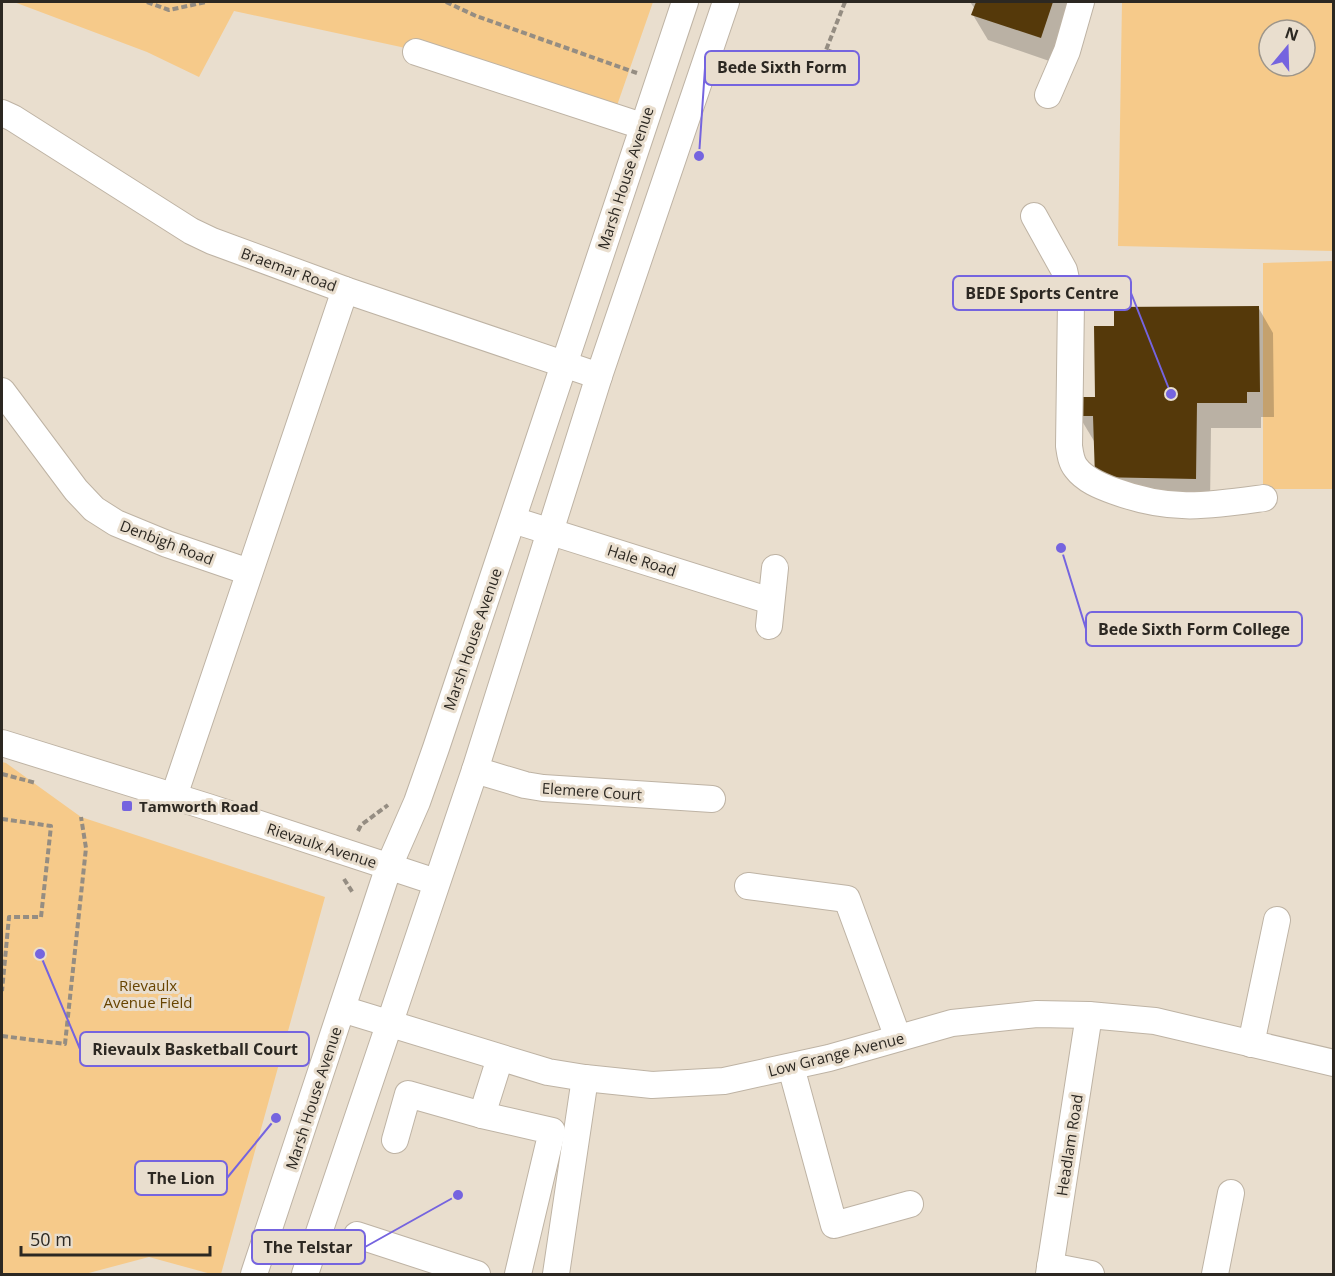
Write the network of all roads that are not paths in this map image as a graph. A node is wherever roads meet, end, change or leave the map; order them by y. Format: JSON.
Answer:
{"nodes":[{"id":1,"x":685,"y":2,"type":"edge"},
{"id":2,"x":726,"y":2,"type":"edge"},
{"id":3,"x":1081,"y":2,"type":"edge"},
{"id":4,"x":416,"y":52,"type":"dead end"},
{"id":5,"x":1048,"y":95,"type":"dead end"},
{"id":6,"x":2,"y":113,"type":"edge"},
{"id":7,"x":642,"y":126,"type":"junction"},
{"id":8,"x":1034,"y":216,"type":"dead end"},
{"id":9,"x":345,"y":290,"type":"junction"},
{"id":10,"x":563,"y":365,"type":"junction"},
{"id":11,"x":599,"y":376,"type":"junction"},
{"id":12,"x":2,"y":392,"type":"edge"},
{"id":13,"x":1264,"y":498,"type":"dead end"},
{"id":14,"x":513,"y":520,"type":"junction"},
{"id":15,"x":550,"y":531,"type":"junction"},
{"id":16,"x":775,"y":568,"type":"dead end"},
{"id":17,"x":249,"y":572,"type":"junction"},
{"id":18,"x":2,"y":743,"type":"edge"},
{"id":19,"x":475,"y":770,"type":"junction"},
{"id":20,"x":174,"y":796,"type":"junction"},
{"id":21,"x":712,"y":799,"type":"dead end"},
{"id":22,"x":389,"y":866,"type":"junction"},
{"id":23,"x":436,"y":882,"type":"junction"},
{"id":24,"x":748,"y":886,"type":"dead end"},
{"id":25,"x":1277,"y":920,"type":"dead end"},
{"id":26,"x":342,"y":1009,"type":"junction"},
{"id":27,"x":1089,"y":1015,"type":"junction"},
{"id":28,"x":388,"y":1025,"type":"junction"},
{"id":29,"x":898,"y":1038,"type":"junction"},
{"id":30,"x":1251,"y":1044,"type":"junction"},
{"id":31,"x":500,"y":1058,"type":"junction"},
{"id":32,"x":1334,"y":1063,"type":"edge"},
{"id":33,"x":791,"y":1066,"type":"junction"},
{"id":34,"x":585,"y":1078,"type":"junction"},
{"id":35,"x":482,"y":1114,"type":"junction"},
{"id":36,"x":395,"y":1140,"type":"dead end"},
{"id":37,"x":1231,"y":1193,"type":"dead end"},
{"id":38,"x":910,"y":1204,"type":"dead end"},
{"id":39,"x":357,"y":1235,"type":"dead end"},
{"id":40,"x":1050,"y":1270,"type":"edge"},
{"id":41,"x":254,"y":1275,"type":"edge"},
{"id":42,"x":305,"y":1275,"type":"edge"},
{"id":43,"x":477,"y":1275,"type":"edge"},
{"id":44,"x":518,"y":1275,"type":"edge"},
{"id":45,"x":556,"y":1275,"type":"edge"},
{"id":46,"x":1091,"y":1275,"type":"edge"},
{"id":47,"x":1215,"y":1275,"type":"edge"}],
"edges":[{"from":1,"to":7,"type":"street","name":"Marsh House Avenue"},
{"from":2,"to":11,"type":"street"},
{"from":3,"to":5,"type":"street"},
{"from":4,"to":7,"type":"street"},
{"from":6,"to":9,"type":"street","name":"Braemar Road"},
{"from":7,"to":10,"type":"street","name":"Marsh House Avenue"},
{"from":8,"to":13,"type":"street"},
{"from":9,"to":10,"type":"street","name":"Braemar Road"},
{"from":9,"to":17,"type":"street"},
{"from":10,"to":11,"type":"street","name":"Braemar Road"},
{"from":10,"to":14,"type":"street","name":"Marsh House Avenue"},
{"from":11,"to":15,"type":"street"},
{"from":12,"to":17,"type":"street","name":"Denbigh Road"},
{"from":14,"to":15,"type":"street","name":"Hale Road"},
{"from":14,"to":22,"type":"street","name":"Marsh House Avenue"},
{"from":15,"to":16,"type":"street","name":"Hale Road"},
{"from":15,"to":19,"type":"street"},
{"from":17,"to":20,"type":"street"},
{"from":18,"to":20,"type":"street","name":"Rievaulx Avenue"},
{"from":19,"to":21,"type":"street","name":"Elemere Court"},
{"from":19,"to":23,"type":"street"},
{"from":20,"to":22,"type":"street","name":"Rievaulx Avenue"},
{"from":22,"to":23,"type":"street","name":"Rievaulx Avenue"},
{"from":22,"to":26,"type":"street","name":"Marsh House Avenue"},
{"from":23,"to":28,"type":"street"},
{"from":24,"to":29,"type":"street"},
{"from":25,"to":30,"type":"street"},
{"from":26,"to":28,"type":"street","name":"Low Grange Avenue"},
{"from":26,"to":41,"type":"street","name":"Marsh House Avenue"},
{"from":27,"to":29,"type":"street","name":"Low Grange Avenue"},
{"from":27,"to":30,"type":"street","name":"Low Grange Avenue"},
{"from":27,"to":40,"type":"street","name":"Headlam Road"},
{"from":28,"to":31,"type":"street","name":"Low Grange Avenue"},
{"from":28,"to":42,"type":"street"},
{"from":29,"to":33,"type":"street","name":"Low Grange Avenue"},
{"from":30,"to":32,"type":"street","name":"Low Grange Avenue"},
{"from":31,"to":34,"type":"street","name":"Low Grange Avenue"},
{"from":31,"to":35,"type":"street"},
{"from":33,"to":34,"type":"street","name":"Low Grange Avenue"},
{"from":33,"to":38,"type":"street"},
{"from":34,"to":45,"type":"street"},
{"from":35,"to":36,"type":"street"},
{"from":35,"to":44,"type":"street"},
{"from":37,"to":47,"type":"street"},
{"from":39,"to":43,"type":"street"},
{"from":40,"to":46,"type":"street"}]}
